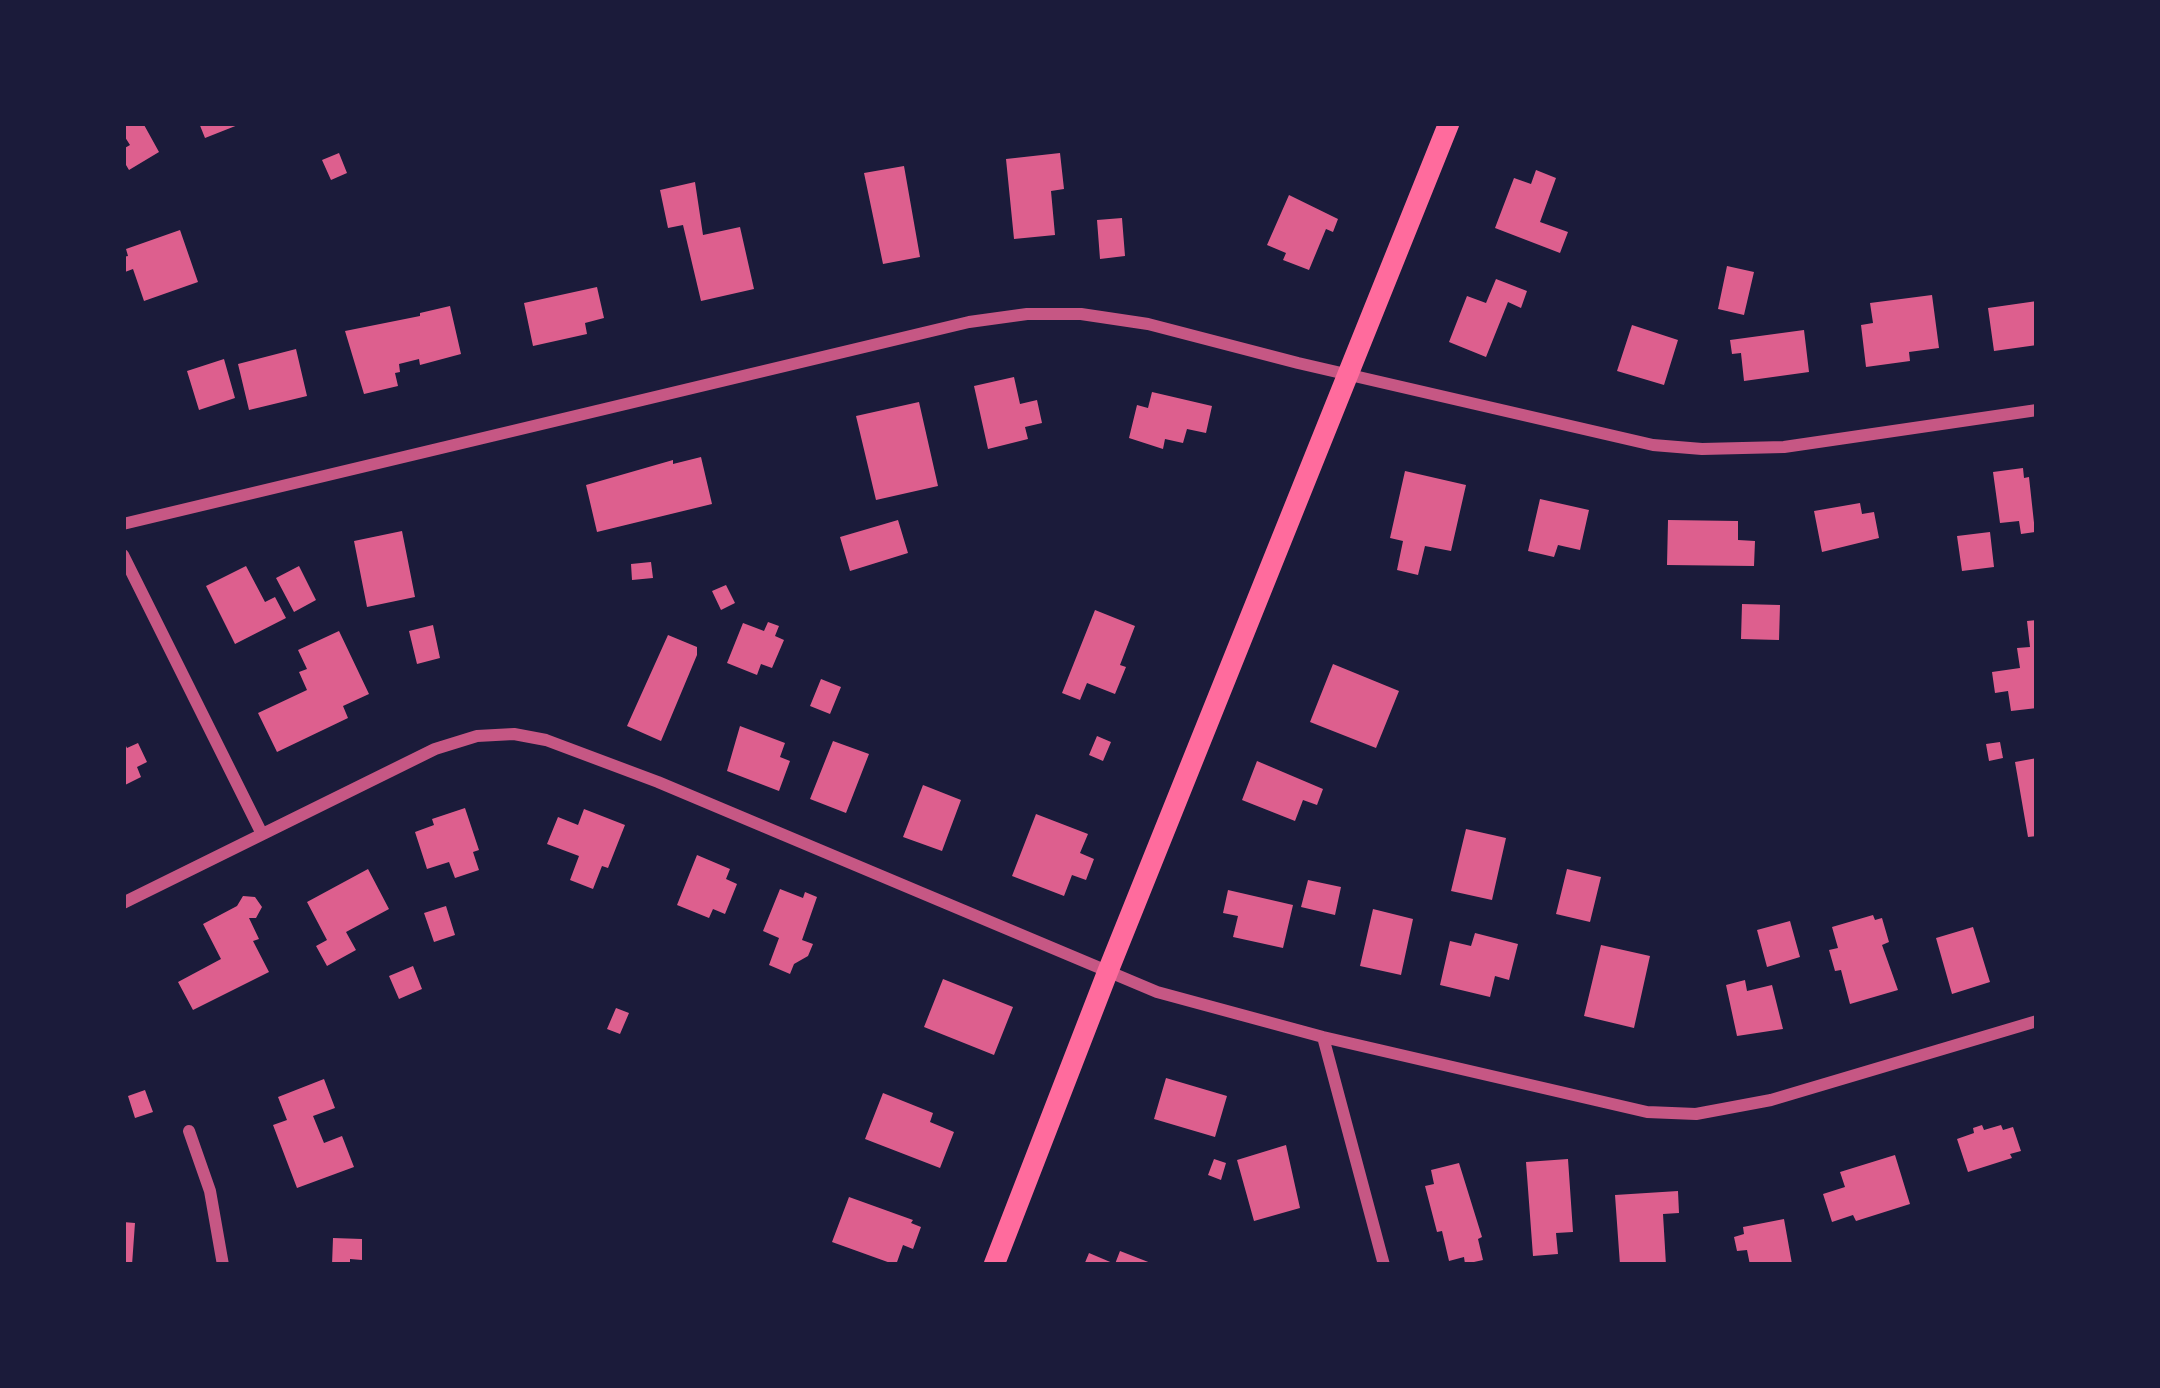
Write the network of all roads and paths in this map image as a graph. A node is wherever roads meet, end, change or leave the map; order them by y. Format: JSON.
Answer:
{"nodes":[{"id":1,"x":1449,"y":123,"type":"edge"},
{"id":2,"x":1348,"y":372,"type":"junction"},
{"id":3,"x":2037,"y":410,"type":"edge"},
{"id":4,"x":123,"y":524,"type":"edge"},
{"id":5,"x":123,"y":555,"type":"edge"},
{"id":6,"x":262,"y":834,"type":"junction"},
{"id":7,"x":123,"y":903,"type":"edge"},
{"id":8,"x":1108,"y":971,"type":"junction"},
{"id":9,"x":2037,"y":1021,"type":"edge"},
{"id":10,"x":1323,"y":1037,"type":"junction"},
{"id":11,"x":189,"y":1131,"type":"dead end"},
{"id":12,"x":223,"y":1265,"type":"edge"},
{"id":13,"x":994,"y":1265,"type":"edge"},
{"id":14,"x":1384,"y":1265,"type":"edge"}],
"edges":[{"from":1,"to":2,"type":"main road"},
{"from":2,"to":3,"type":"street"},
{"from":2,"to":4,"type":"street"},
{"from":2,"to":8,"type":"main road"},
{"from":5,"to":6,"type":"street"},
{"from":6,"to":7,"type":"street"},
{"from":6,"to":8,"type":"street"},
{"from":8,"to":10,"type":"street"},
{"from":8,"to":13,"type":"main road"},
{"from":9,"to":10,"type":"street"},
{"from":10,"to":14,"type":"street"},
{"from":11,"to":12,"type":"street"}]}
